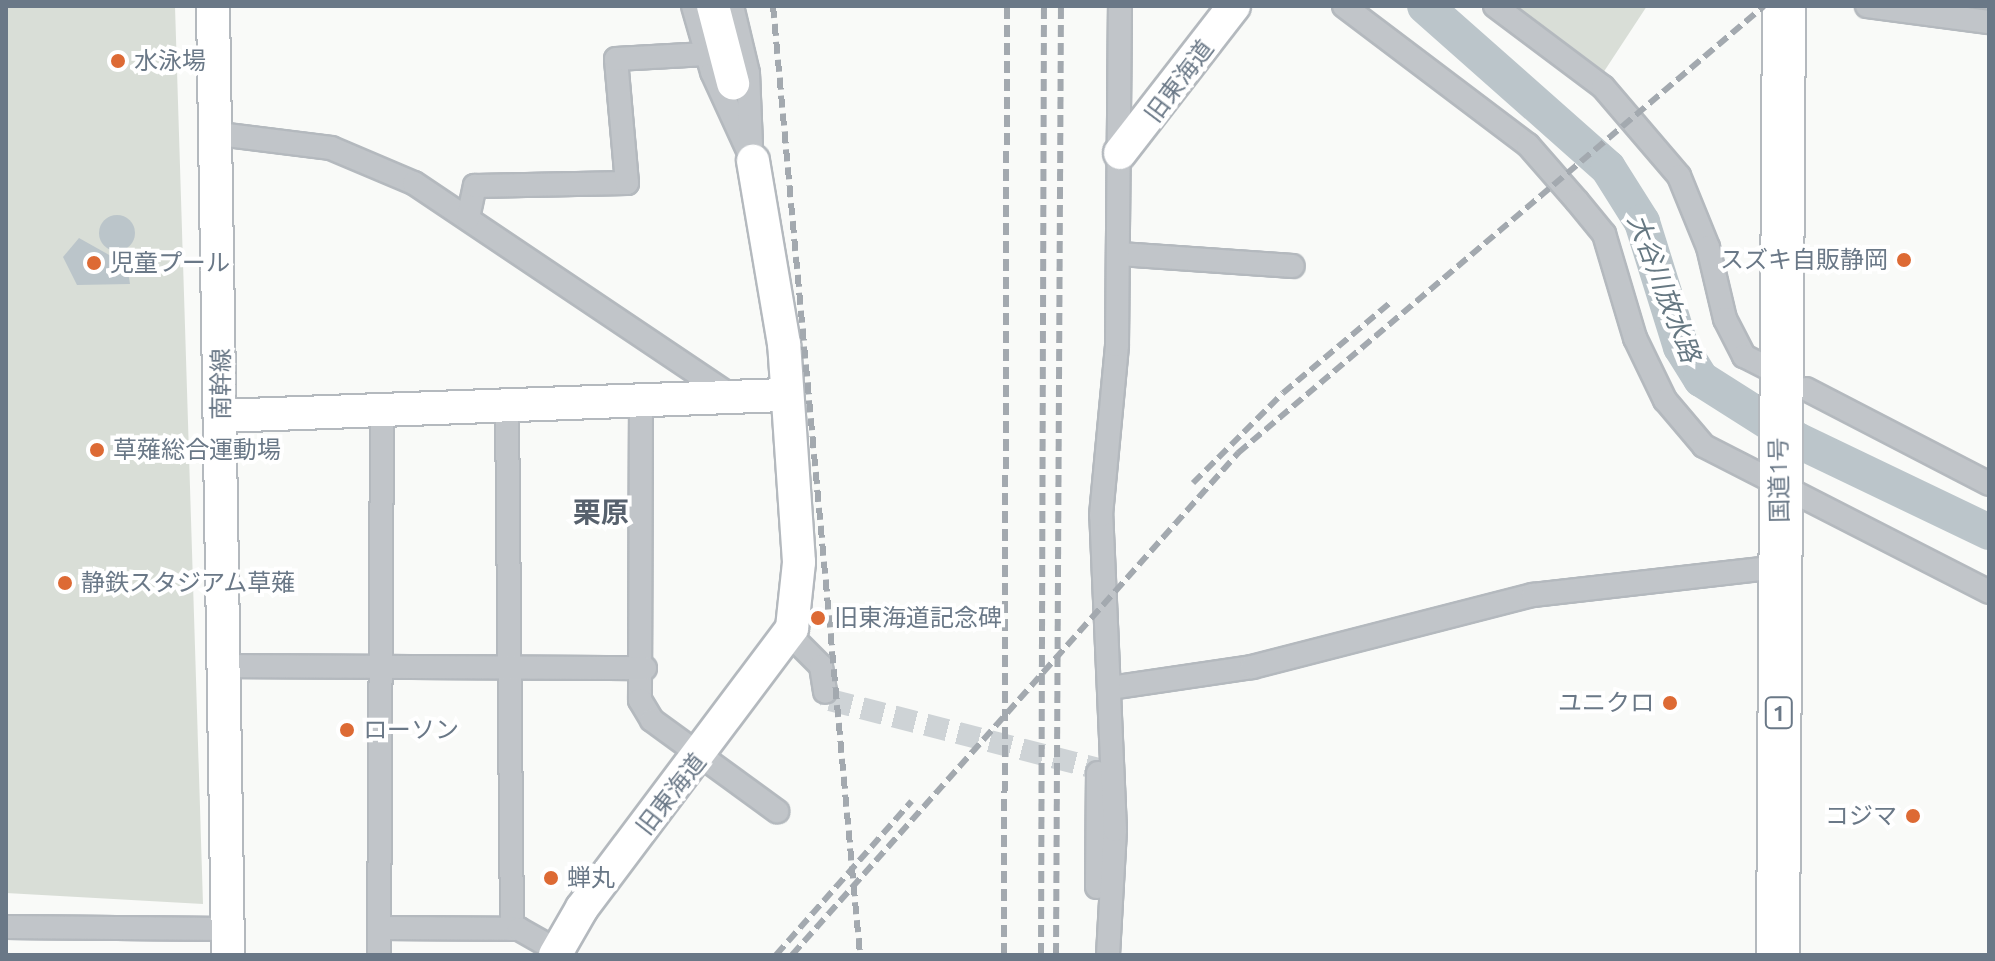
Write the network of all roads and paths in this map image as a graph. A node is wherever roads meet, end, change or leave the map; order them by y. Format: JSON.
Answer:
{"nodes":[{"id":1,"x":213,"y":6,"type":"edge"},
{"id":2,"x":693,"y":6,"type":"edge"},
{"id":3,"x":713,"y":6,"type":"edge"},
{"id":4,"x":732,"y":6,"type":"edge"},
{"id":5,"x":1120,"y":6,"type":"edge"},
{"id":6,"x":1234,"y":6,"type":"edge"},
{"id":7,"x":1344,"y":6,"type":"edge"},
{"id":8,"x":1495,"y":6,"type":"edge"},
{"id":9,"x":1784,"y":6,"type":"edge"},
{"id":10,"x":1806,"y":6,"type":"edge"},
{"id":11,"x":1867,"y":6,"type":"edge"},
{"id":12,"x":1989,"y":22,"type":"edge"},
{"id":13,"x":706,"y":54,"type":"junction"},
{"id":14,"x":733,"y":83,"type":"joint"},
{"id":15,"x":219,"y":134,"type":"junction"},
{"id":16,"x":1120,"y":153,"type":"junction"},
{"id":17,"x":753,"y":161,"type":"junction"},
{"id":18,"x":468,"y":218,"type":"junction"},
{"id":19,"x":1120,"y":254,"type":"junction"},
{"id":20,"x":1293,"y":266,"type":"dead end"},
{"id":21,"x":1792,"y":386,"type":"junction"},
{"id":22,"x":784,"y":395,"type":"junction"},
{"id":23,"x":733,"y":397,"type":"junction"},
{"id":24,"x":641,"y":402,"type":"junction"},
{"id":25,"x":507,"y":407,"type":"junction"},
{"id":26,"x":382,"y":410,"type":"junction"},
{"id":27,"x":221,"y":416,"type":"junction"},
{"id":28,"x":1989,"y":484,"type":"edge"},
{"id":29,"x":1792,"y":487,"type":"junction"},
{"id":30,"x":1779,"y":567,"type":"junction"},
{"id":31,"x":1989,"y":592,"type":"edge"},
{"id":32,"x":789,"y":634,"type":"junction"},
{"id":33,"x":226,"y":666,"type":"junction"},
{"id":34,"x":383,"y":666,"type":"junction"},
{"id":35,"x":645,"y":668,"type":"junction"},
{"id":36,"x":510,"y":669,"type":"junction"},
{"id":37,"x":1110,"y":688,"type":"junction"},
{"id":38,"x":825,"y":692,"type":"tunnel mouth"},
{"id":39,"x":702,"y":754,"type":"junction"},
{"id":40,"x":1098,"y":769,"type":"dead end"},
{"id":41,"x":777,"y":811,"type":"dead end"},
{"id":42,"x":1111,"y":896,"type":"junction"},
{"id":43,"x":6,"y":927,"type":"edge"},
{"id":44,"x":381,"y":928,"type":"junction"},
{"id":45,"x":512,"y":929,"type":"junction"},
{"id":46,"x":228,"y":942,"type":"edge"},
{"id":47,"x":559,"y":953,"type":"edge"},
{"id":48,"x":379,"y":955,"type":"edge"},
{"id":49,"x":1108,"y":955,"type":"edge"},
{"id":50,"x":1778,"y":955,"type":"edge"},
{"id":51,"x":1804,"y":955,"type":"edge"}],
"edges":[{"from":1,"to":15,"type":"street","name":"南幹線"},
{"from":2,"to":13,"type":"street"},
{"from":3,"to":14,"type":"street"},
{"from":4,"to":17,"type":"street"},
{"from":5,"to":16,"type":"street"},
{"from":6,"to":16,"type":"street","name":"旧東海道"},
{"from":7,"to":29,"type":"street"},
{"from":8,"to":21,"type":"street"},
{"from":9,"to":21,"type":"highway","name":"国道1号","number":"1"},
{"from":10,"to":21,"type":"highway","name":"国道1号","number":"1"},
{"from":11,"to":12,"type":"street"},
{"from":13,"to":17,"type":"street"},
{"from":13,"to":18,"type":"street"},
{"from":14,"to":17,"type":"street"},
{"from":15,"to":18,"type":"street"},
{"from":15,"to":27,"type":"street","name":"南幹線"},
{"from":16,"to":19,"type":"street"},
{"from":17,"to":22,"type":"street"},
{"from":18,"to":23,"type":"street"},
{"from":19,"to":20,"type":"street"},
{"from":19,"to":37,"type":"street"},
{"from":21,"to":28,"type":"street"},
{"from":21,"to":29,"type":"highway","name":"国道1号","number":"1"},
{"from":22,"to":23,"type":"street"},
{"from":22,"to":32,"type":"street"},
{"from":23,"to":24,"type":"street"},
{"from":24,"to":25,"type":"street"},
{"from":24,"to":35,"type":"street"},
{"from":25,"to":26,"type":"street"},
{"from":25,"to":36,"type":"street"},
{"from":26,"to":27,"type":"street"},
{"from":26,"to":34,"type":"street"},
{"from":27,"to":33,"type":"street","name":"南幹線"},
{"from":29,"to":30,"type":"highway","name":"国道1号","number":"1"},
{"from":29,"to":31,"type":"street"},
{"from":29,"to":51,"type":"highway","name":"国道1号","number":"1"},
{"from":30,"to":37,"type":"street"},
{"from":30,"to":50,"type":"highway","name":"国道1号","number":"1"},
{"from":32,"to":38,"type":"street"},
{"from":32,"to":39,"type":"street","name":"旧東海道"},
{"from":33,"to":34,"type":"street"},
{"from":33,"to":46,"type":"street","name":"南幹線"},
{"from":34,"to":36,"type":"street"},
{"from":34,"to":44,"type":"street"},
{"from":35,"to":36,"type":"street"},
{"from":35,"to":39,"type":"street"},
{"from":36,"to":45,"type":"street"},
{"from":37,"to":42,"type":"street"},
{"from":39,"to":41,"type":"street"},
{"from":39,"to":47,"type":"street","name":"旧東海道"},
{"from":40,"to":42,"type":"street"},
{"from":42,"to":49,"type":"street"},
{"from":43,"to":46,"type":"street"},
{"from":44,"to":45,"type":"street"},
{"from":44,"to":48,"type":"street"},
{"from":45,"to":47,"type":"street"}]}
